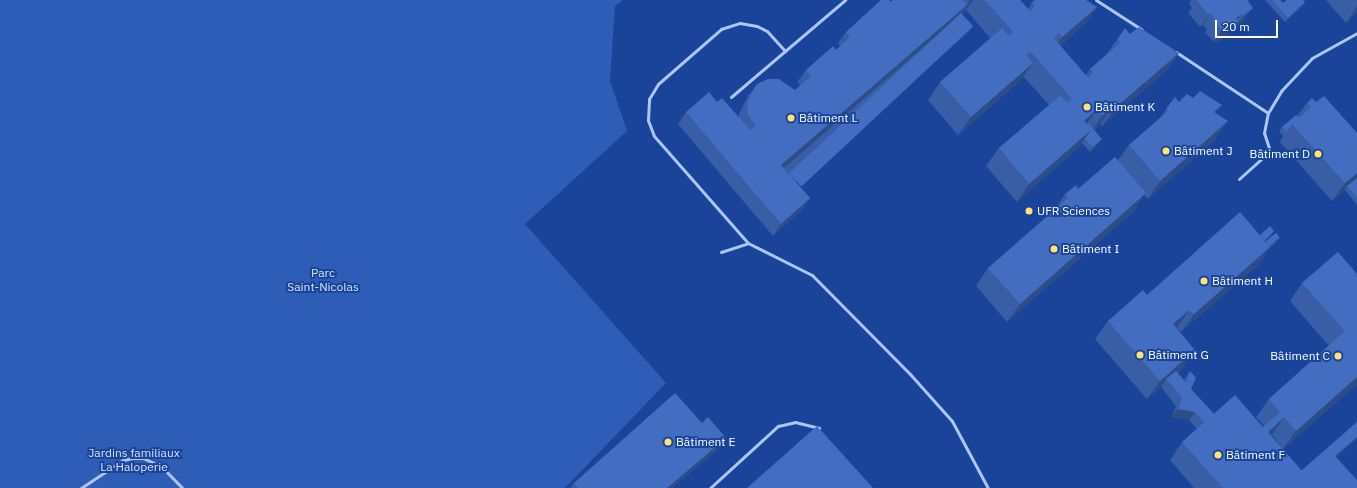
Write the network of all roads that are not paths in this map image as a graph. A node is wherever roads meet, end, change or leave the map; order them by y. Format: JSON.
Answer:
{"nodes":[{"id":1,"x":845,"y":0,"type":"edge"},
{"id":2,"x":1096,"y":0,"type":"edge"},
{"id":3,"x":1144,"y":32,"type":"edge"},
{"id":4,"x":1357,"y":33,"type":"edge"},
{"id":5,"x":1171,"y":49,"type":"edge"},
{"id":6,"x":785,"y":51,"type":"junction"},
{"id":7,"x":731,"y":97,"type":"dead end"},
{"id":8,"x":1268,"y":112,"type":"junction"},
{"id":9,"x":1239,"y":179,"type":"dead end"},
{"id":10,"x":748,"y":243,"type":"junction"},
{"id":11,"x":721,"y":252,"type":"dead end"},
{"id":12,"x":822,"y":431,"type":"edge"},
{"id":13,"x":81,"y":488,"type":"edge"},
{"id":14,"x":182,"y":488,"type":"edge"},
{"id":15,"x":710,"y":488,"type":"edge"},
{"id":16,"x":988,"y":488,"type":"edge"}],
"edges":[{"from":1,"to":6,"type":"lane"},
{"from":2,"to":3,"type":"lane"},
{"from":4,"to":8,"type":"lane"},
{"from":5,"to":8,"type":"lane"},
{"from":6,"to":7,"type":"lane"},
{"from":6,"to":10,"type":"lane"},
{"from":8,"to":9,"type":"lane"},
{"from":10,"to":11,"type":"lane"},
{"from":10,"to":16,"type":"lane"},
{"from":12,"to":15,"type":"lane"},
{"from":13,"to":14,"type":"lane"}]}
